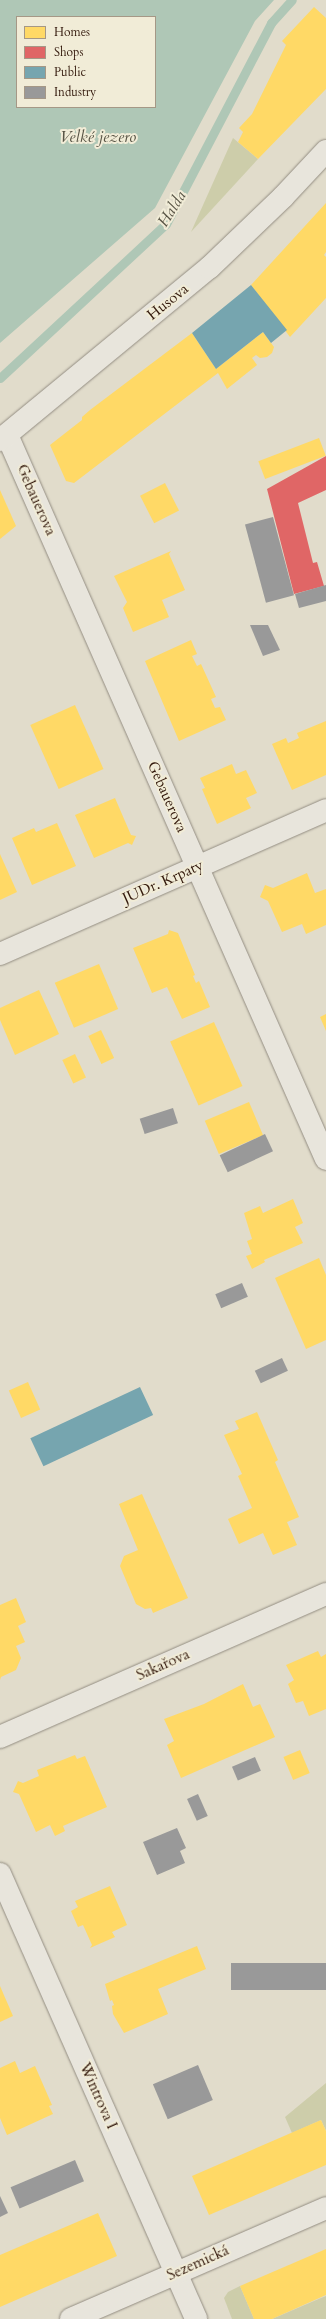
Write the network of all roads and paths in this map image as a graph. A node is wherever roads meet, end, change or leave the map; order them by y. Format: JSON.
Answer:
{"nodes":[{"id":1,"x":326,"y":151,"type":"edge"},
{"id":2,"x":4,"y":438,"type":"edge"},
{"id":3,"x":326,"y":810,"type":"edge"},
{"id":4,"x":197,"y":867,"type":"junction"},
{"id":5,"x":0,"y":954,"type":"edge"},
{"id":6,"x":326,"y":1159,"type":"edge"},
{"id":7,"x":326,"y":1594,"type":"edge"},
{"id":8,"x":0,"y":1737,"type":"edge"},
{"id":9,"x":0,"y":1874,"type":"edge"},
{"id":10,"x":326,"y":2208,"type":"edge"},
{"id":11,"x":176,"y":2273,"type":"junction"},
{"id":12,"x":70,"y":2319,"type":"edge"},
{"id":13,"x":196,"y":2319,"type":"edge"}],
"edges":[{"from":1,"to":2,"type":"street","name":"Husova"},
{"from":2,"to":4,"type":"street","name":"Gebauerova"},
{"from":3,"to":4,"type":"street","name":"JUDr. Krpaty"},
{"from":4,"to":5,"type":"street","name":"JUDr. Krpaty"},
{"from":4,"to":6,"type":"street","name":"Gebauerova"},
{"from":7,"to":8,"type":"street","name":"Sakařova"},
{"from":9,"to":11,"type":"street","name":"Wintrova I"},
{"from":10,"to":11,"type":"street","name":"Sezemická"},
{"from":11,"to":12,"type":"street","name":"Sezemická"},
{"from":11,"to":13,"type":"street","name":"Wintrova I"}]}
